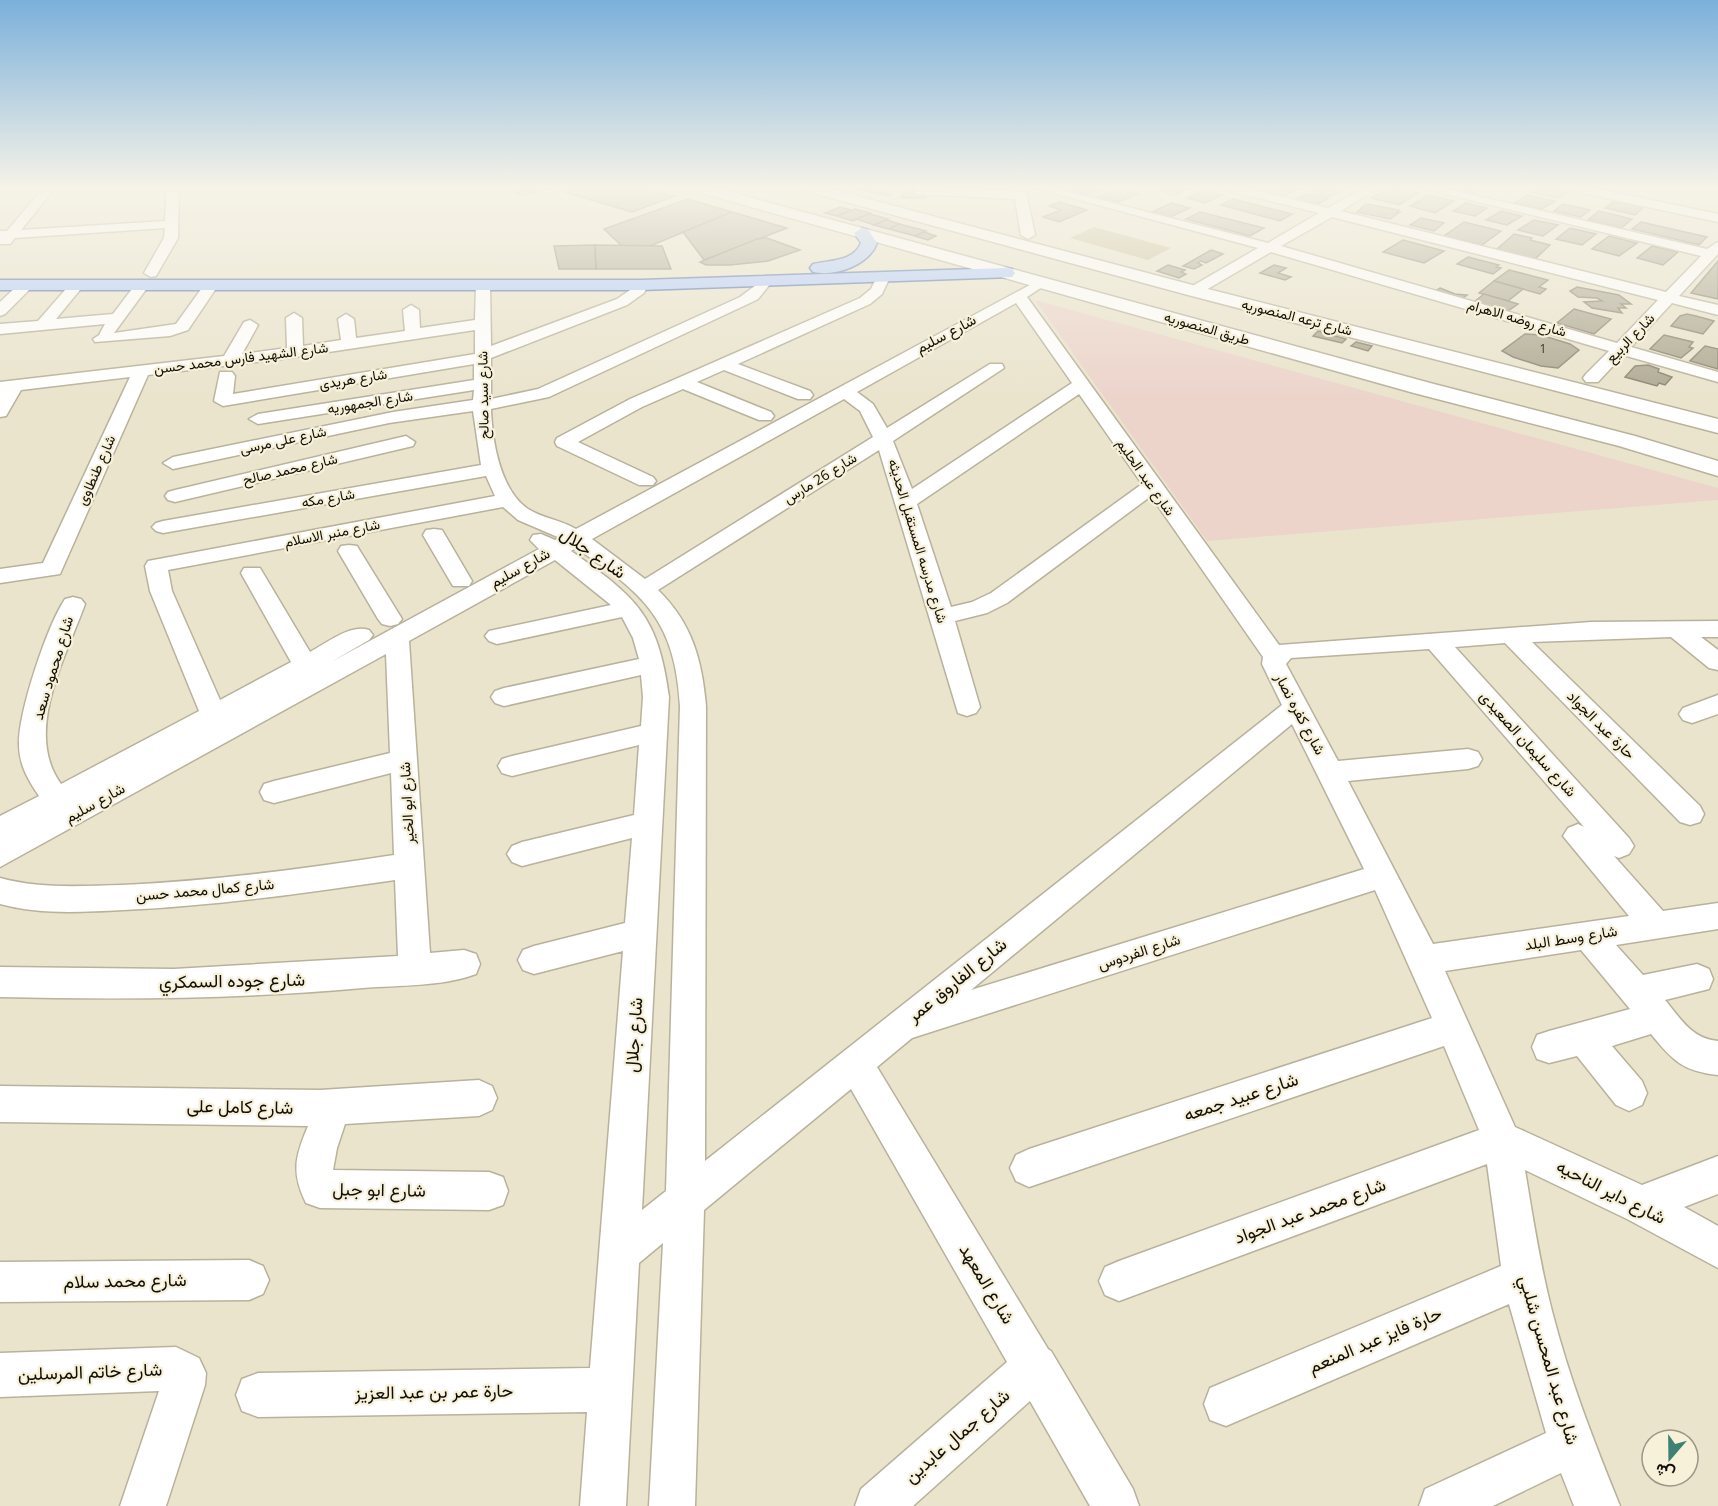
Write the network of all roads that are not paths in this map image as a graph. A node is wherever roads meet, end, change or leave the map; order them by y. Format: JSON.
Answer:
{"nodes":[{"id":1,"x":162,"y":257,"type":"edge"},
{"id":2,"x":858,"y":257,"type":"edge"},
{"id":3,"x":942,"y":257,"type":"edge"},
{"id":4,"x":1025,"y":257,"type":"edge"},
{"id":5,"x":1069,"y":257,"type":"edge"},
{"id":6,"x":1251,"y":257,"type":"edge"},
{"id":7,"x":1304,"y":257,"type":"edge"},
{"id":8,"x":1508,"y":257,"type":"edge"},
{"id":9,"x":1707,"y":257,"type":"edge"},
{"id":10,"x":845,"y":263,"type":"junction"},
{"id":11,"x":0,"y":275,"type":"edge"},
{"id":12,"x":889,"y":277,"type":"junction"},
{"id":13,"x":147,"y":279,"type":"junction"},
{"id":14,"x":1023,"y":282,"type":"junction"},
{"id":15,"x":764,"y":283,"type":"junction"},
{"id":16,"x":212,"y":284,"type":"junction"},
{"id":17,"x":0,"y":285,"type":"edge"},
{"id":18,"x":26,"y":285,"type":"junction"},
{"id":19,"x":77,"y":285,"type":"junction"},
{"id":20,"x":483,"y":285,"type":"junction"},
{"id":21,"x":640,"y":285,"type":"junction"},
{"id":22,"x":1194,"y":291,"type":"junction"},
{"id":23,"x":1669,"y":298,"type":"junction"},
{"id":24,"x":411,"y":310,"type":"dead end"},
{"id":25,"x":1718,"y":310,"type":"edge"},
{"id":26,"x":0,"y":311,"type":"edge"},
{"id":27,"x":116,"y":318,"type":"junction"},
{"id":28,"x":294,"y":318,"type":"dead end"},
{"id":29,"x":346,"y":319,"type":"dead end"},
{"id":30,"x":481,"y":324,"type":"junction"},
{"id":31,"x":43,"y":325,"type":"junction"},
{"id":32,"x":250,"y":325,"type":"dead end"},
{"id":33,"x":0,"y":329,"type":"edge"},
{"id":34,"x":413,"y":334,"type":"junction"},
{"id":35,"x":101,"y":339,"type":"junction"},
{"id":36,"x":349,"y":344,"type":"junction"},
{"id":37,"x":1620,"y":348,"type":"junction"},
{"id":38,"x":483,"y":356,"type":"junction"},
{"id":39,"x":292,"y":358,"type":"junction"},
{"id":40,"x":332,"y":360,"type":"dead end"},
{"id":41,"x":723,"y":363,"type":"junction"},
{"id":42,"x":228,"y":368,"type":"junction"},
{"id":43,"x":996,"y":368,"type":"dead end"},
{"id":44,"x":141,"y":371,"type":"junction"},
{"id":45,"x":82,"y":377,"type":"junction"},
{"id":46,"x":1718,"y":377,"type":"edge"},
{"id":47,"x":361,"y":378,"type":"junction"},
{"id":48,"x":1592,"y":378,"type":"dead end"},
{"id":49,"x":334,"y":382,"type":"junction"},
{"id":50,"x":682,"y":382,"type":"junction"},
{"id":51,"x":482,"y":384,"type":"junction"},
{"id":52,"x":1081,"y":385,"type":"junction"},
{"id":53,"x":7,"y":387,"type":"edge"},
{"id":54,"x":289,"y":390,"type":"junction"},
{"id":55,"x":844,"y":390,"type":"junction"},
{"id":56,"x":804,"y":395,"type":"junction"},
{"id":57,"x":362,"y":403,"type":"junction"},
{"id":58,"x":482,"y":405,"type":"junction"},
{"id":59,"x":0,"y":412,"type":"edge"},
{"id":60,"x":390,"y":412,"type":"junction"},
{"id":61,"x":765,"y":416,"type":"junction"},
{"id":62,"x":258,"y":419,"type":"dead end"},
{"id":63,"x":1718,"y":426,"type":"edge"},
{"id":64,"x":884,"y":438,"type":"junction"},
{"id":65,"x":406,"y":442,"type":"junction"},
{"id":66,"x":1718,"y":446,"type":"edge"},
{"id":67,"x":489,"y":461,"type":"junction"},
{"id":68,"x":174,"y":463,"type":"dead end"},
{"id":69,"x":1718,"y":469,"type":"edge"},
{"id":70,"x":646,"y":481,"type":"junction"},
{"id":71,"x":1152,"y":486,"type":"junction"},
{"id":72,"x":175,"y":496,"type":"dead end"},
{"id":73,"x":508,"y":500,"type":"junction"},
{"id":74,"x":906,"y":502,"type":"junction"},
{"id":75,"x":163,"y":527,"type":"dead end"},
{"id":76,"x":434,"y":535,"type":"dead end"},
{"id":77,"x":552,"y":535,"type":"junction"},
{"id":78,"x":349,"y":551,"type":"dead end"},
{"id":79,"x":252,"y":573,"type":"dead end"},
{"id":80,"x":0,"y":576,"type":"edge"},
{"id":81,"x":461,"y":581,"type":"junction"},
{"id":82,"x":635,"y":599,"type":"junction"},
{"id":83,"x":73,"y":604,"type":"dead end"},
{"id":84,"x":942,"y":615,"type":"junction"},
{"id":85,"x":393,"y":628,"type":"junction"},
{"id":86,"x":1676,"y":629,"type":"junction"},
{"id":87,"x":1718,"y":629,"type":"edge"},
{"id":88,"x":497,"y":636,"type":"dead end"},
{"id":89,"x":1512,"y":636,"type":"junction"},
{"id":90,"x":1437,"y":642,"type":"junction"},
{"id":91,"x":1275,"y":657,"type":"junction"},
{"id":92,"x":1718,"y":662,"type":"edge"},
{"id":93,"x":652,"y":664,"type":"junction"},
{"id":94,"x":305,"y":665,"type":"junction"},
{"id":95,"x":504,"y":697,"type":"dead end"},
{"id":96,"x":1718,"y":704,"type":"edge"},
{"id":97,"x":967,"y":707,"type":"dead end"},
{"id":98,"x":1296,"y":707,"type":"junction"},
{"id":99,"x":213,"y":714,"type":"junction"},
{"id":100,"x":1692,"y":714,"type":"dead end"},
{"id":101,"x":655,"y":732,"type":"junction"},
{"id":102,"x":405,"y":759,"type":"junction"},
{"id":103,"x":1468,"y":759,"type":"dead end"},
{"id":104,"x":512,"y":766,"type":"dead end"},
{"id":105,"x":1330,"y":772,"type":"junction"},
{"id":106,"x":274,"y":792,"type":"dead end"},
{"id":107,"x":56,"y":799,"type":"junction"},
{"id":108,"x":1690,"y":814,"type":"dead end"},
{"id":109,"x":648,"y":823,"type":"junction"},
{"id":110,"x":0,"y":830,"type":"edge"},
{"id":111,"x":1578,"y":836,"type":"dead end"},
{"id":112,"x":1618,"y":846,"type":"dead end"},
{"id":113,"x":522,"y":854,"type":"dead end"},
{"id":114,"x":0,"y":855,"type":"edge"},
{"id":115,"x":411,"y":866,"type":"junction"},
{"id":116,"x":1382,"y":876,"type":"junction"},
{"id":117,"x":0,"y":891,"type":"edge"},
{"id":118,"x":1718,"y":916,"type":"edge"},
{"id":119,"x":1656,"y":925,"type":"junction"},
{"id":120,"x":641,"y":933,"type":"junction"},
{"id":121,"x":1588,"y":935,"type":"junction"},
{"id":122,"x":534,"y":960,"type":"dead end"},
{"id":123,"x":1424,"y":960,"type":"junction"},
{"id":124,"x":464,"y":964,"type":"dead end"},
{"id":125,"x":415,"y":970,"type":"junction"},
{"id":126,"x":1697,"y":979,"type":"dead end"},
{"id":127,"x":0,"y":982,"type":"edge"},
{"id":128,"x":1635,"y":991,"type":"junction"},
{"id":129,"x":1658,"y":1017,"type":"junction"},
{"id":130,"x":1452,"y":1027,"type":"junction"},
{"id":131,"x":897,"y":1028,"type":"junction"},
{"id":132,"x":1584,"y":1038,"type":"junction"},
{"id":133,"x":1549,"y":1047,"type":"dead end"},
{"id":134,"x":1718,"y":1058,"type":"edge"},
{"id":135,"x":855,"y":1063,"type":"junction"},
{"id":136,"x":1629,"y":1093,"type":"dead end"},
{"id":137,"x":479,"y":1098,"type":"dead end"},
{"id":138,"x":0,"y":1104,"type":"edge"},
{"id":139,"x":334,"y":1107,"type":"junction"},
{"id":140,"x":1502,"y":1140,"type":"junction"},
{"id":141,"x":1029,"y":1168,"type":"dead end"},
{"id":142,"x":1718,"y":1175,"type":"edge"},
{"id":143,"x":489,"y":1191,"type":"dead end"},
{"id":144,"x":685,"y":1201,"type":"junction"},
{"id":145,"x":1641,"y":1205,"type":"junction"},
{"id":146,"x":1718,"y":1248,"type":"edge"},
{"id":147,"x":619,"y":1254,"type":"junction"},
{"id":148,"x":1524,"y":1277,"type":"junction"},
{"id":149,"x":249,"y":1280,"type":"dead end"},
{"id":150,"x":1119,"y":1281,"type":"dead end"},
{"id":151,"x":0,"y":1282,"type":"edge"},
{"id":152,"x":1036,"y":1366,"type":"junction"},
{"id":153,"x":0,"y":1375,"type":"edge"},
{"id":154,"x":611,"y":1390,"type":"junction"},
{"id":155,"x":258,"y":1395,"type":"dead end"},
{"id":156,"x":1226,"y":1404,"type":"dead end"},
{"id":157,"x":1573,"y":1444,"type":"junction"},
{"id":158,"x":143,"y":1506,"type":"edge"},
{"id":159,"x":603,"y":1506,"type":"edge"},
{"id":160,"x":672,"y":1506,"type":"edge"},
{"id":161,"x":878,"y":1506,"type":"edge"},
{"id":162,"x":1116,"y":1506,"type":"edge"},
{"id":163,"x":1442,"y":1506,"type":"edge"},
{"id":164,"x":1597,"y":1506,"type":"edge"}],
"edges":[{"from":1,"to":13,"type":"street"},
{"from":2,"to":10,"type":"main road"},
{"from":3,"to":14,"type":"main road","name":"طريق المنصوريه"},
{"from":4,"to":66,"type":"main road"},
{"from":5,"to":22,"type":"main road","name":"شارع ترعه المنصوريه"},
{"from":6,"to":22,"type":"street"},
{"from":7,"to":37,"type":"street","name":"شارع روضه الاهرام"},
{"from":8,"to":23,"type":"street"},
{"from":9,"to":23,"type":"street","name":"شارع الربيع"},
{"from":10,"to":12,"type":"main road"},
{"from":10,"to":13,"type":"main road"},
{"from":11,"to":13,"type":"main road"},
{"from":12,"to":14,"type":"main road"},
{"from":12,"to":15,"type":"main road"},
{"from":12,"to":41,"type":"street"},
{"from":13,"to":16,"type":"main road"},
{"from":13,"to":19,"type":"main road"},
{"from":13,"to":27,"type":"street"},
{"from":14,"to":52,"type":"street","name":"شارع عبد الحليم"},
{"from":14,"to":55,"type":"street","name":"شارع سليم"},
{"from":14,"to":56,"type":"street","name":"شارع سليم"},
{"from":14,"to":69,"type":"main road","name":"طريق المنصوريه"},
{"from":15,"to":21,"type":"main road"},
{"from":15,"to":58,"type":"street"},
{"from":16,"to":20,"type":"main road"},
{"from":16,"to":35,"type":"street"},
{"from":17,"to":18,"type":"main road"},
{"from":18,"to":19,"type":"main road"},
{"from":18,"to":26,"type":"street"},
{"from":19,"to":31,"type":"street"},
{"from":20,"to":21,"type":"main road"},
{"from":20,"to":30,"type":"street","name":"شارع سيد صالح"},
{"from":21,"to":38,"type":"street","name":"شارع هريدى"},
{"from":22,"to":63,"type":"main road","name":"شارع ترعه المنصوريه"},
{"from":23,"to":25,"type":"street"},
{"from":23,"to":37,"type":"street","name":"شارع الربيع"},
{"from":24,"to":34,"type":"street"},
{"from":27,"to":31,"type":"street"},
{"from":27,"to":35,"type":"street"},
{"from":28,"to":39,"type":"street"},
{"from":29,"to":36,"type":"street"},
{"from":30,"to":34,"type":"street","name":"شارع الشهيد فارس محمد حسن"},
{"from":30,"to":38,"type":"street","name":"شارع سيد صالح"},
{"from":31,"to":33,"type":"street"},
{"from":32,"to":42,"type":"street"},
{"from":34,"to":36,"type":"street","name":"شارع الشهيد فارس محمد حسن"},
{"from":35,"to":45,"type":"street"},
{"from":36,"to":39,"type":"street","name":"شارع الشهيد فارس محمد حسن"},
{"from":37,"to":46,"type":"street","name":"شارع روضه الاهرام"},
{"from":37,"to":48,"type":"street","name":"شارع الربيع"},
{"from":38,"to":47,"type":"street","name":"شارع هريدى"},
{"from":38,"to":51,"type":"street","name":"شارع سيد صالح"},
{"from":39,"to":42,"type":"street","name":"شارع الشهيد فارس محمد حسن"},
{"from":39,"to":54,"type":"street"},
{"from":40,"to":49,"type":"street"},
{"from":41,"to":50,"type":"street"},
{"from":41,"to":56,"type":"street"},
{"from":42,"to":44,"type":"street","name":"شارع الشهيد فارس محمد حسن"},
{"from":42,"to":54,"type":"street","name":"شارع هريدى"},
{"from":43,"to":64,"type":"street","name":"شارع 26 مارس"},
{"from":44,"to":45,"type":"street","name":"شارع الشهيد فارس محمد حسن"},
{"from":44,"to":80,"type":"street","name":"شارع طنطاوى"},
{"from":45,"to":53,"type":"street","name":"شارع الشهيد فارس محمد حسن"},
{"from":47,"to":49,"type":"street","name":"شارع هريدى"},
{"from":47,"to":57,"type":"street"},
{"from":49,"to":54,"type":"street","name":"شارع هريدى"},
{"from":50,"to":61,"type":"street"},
{"from":50,"to":70,"type":"street"},
{"from":51,"to":58,"type":"street","name":"شارع سيد صالح"},
{"from":51,"to":60,"type":"street","name":"شارع الجمهوريه"},
{"from":52,"to":71,"type":"street","name":"شارع عبد الحليم"},
{"from":52,"to":74,"type":"street"},
{"from":53,"to":59,"type":"street"},
{"from":55,"to":64,"type":"street","name":"شارع مدرسه المستقبل الحديثه"},
{"from":55,"to":77,"type":"street","name":"شارع سليم"},
{"from":56,"to":61,"type":"street","name":"شارع سليم"},
{"from":57,"to":60,"type":"street","name":"شارع الجمهوريه"},
{"from":57,"to":62,"type":"street","name":"شارع الجمهوريه"},
{"from":58,"to":60,"type":"street"},
{"from":58,"to":67,"type":"street","name":"شارع سيد صالح"},
{"from":60,"to":65,"type":"street"},
{"from":60,"to":68,"type":"street","name":"شارع على مرسى"},
{"from":61,"to":70,"type":"street","name":"شارع سليم"},
{"from":64,"to":74,"type":"street","name":"شارع مدرسه المستقبل الحديثه"},
{"from":64,"to":82,"type":"street","name":"شارع 26 مارس"},
{"from":65,"to":67,"type":"street"},
{"from":65,"to":72,"type":"street","name":"شارع محمد صالح"},
{"from":67,"to":73,"type":"street","name":"شارع سيد صالح"},
{"from":67,"to":75,"type":"street","name":"شارع مكه"},
{"from":70,"to":77,"type":"street","name":"شارع سليم"},
{"from":71,"to":84,"type":"street"},
{"from":71,"to":91,"type":"street","name":"شارع عبد الحليم"},
{"from":73,"to":77,"type":"street","name":"شارع سيد صالح"},
{"from":73,"to":99,"type":"street","name":"شارع منبر الاسلام"},
{"from":74,"to":84,"type":"street","name":"شارع مدرسه المستقبل الحديثه"},
{"from":76,"to":81,"type":"street"},
{"from":77,"to":81,"type":"street","name":"شارع سليم"},
{"from":77,"to":82,"type":"street","name":"شارع جلال"},
{"from":77,"to":85,"type":"street","name":"شارع سليم"},
{"from":78,"to":85,"type":"street"},
{"from":79,"to":94,"type":"street"},
{"from":81,"to":85,"type":"street","name":"شارع سليم"},
{"from":82,"to":88,"type":"street"},
{"from":82,"to":93,"type":"street","name":"شارع جلال"},
{"from":82,"to":144,"type":"street","name":"شارع جلال"},
{"from":83,"to":107,"type":"street","name":"شارع محمود سعد"},
{"from":84,"to":97,"type":"street","name":"شارع مدرسه المستقبل الحديثه"},
{"from":85,"to":94,"type":"street","name":"شارع سليم"},
{"from":85,"to":102,"type":"street","name":"شارع ابو الخير"},
{"from":85,"to":114,"type":"street","name":"شارع سليم"},
{"from":86,"to":87,"type":"street","name":"شارع كفره نصار"},
{"from":86,"to":89,"type":"street","name":"شارع كفره نصار"},
{"from":86,"to":92,"type":"street"},
{"from":89,"to":90,"type":"street","name":"شارع كفره نصار"},
{"from":89,"to":108,"type":"street","name":"حارة عبد الجواد"},
{"from":90,"to":91,"type":"street","name":"شارع كفره نصار"},
{"from":90,"to":112,"type":"street","name":"شارع سليمان الصعيدى"},
{"from":91,"to":98,"type":"street","name":"شارع كفره نصار"},
{"from":93,"to":95,"type":"street"},
{"from":93,"to":101,"type":"street","name":"شارع جلال"},
{"from":94,"to":99,"type":"street","name":"شارع سليم"},
{"from":96,"to":100,"type":"street"},
{"from":98,"to":105,"type":"street","name":"شارع كفره نصار"},
{"from":98,"to":131,"type":"street","name":"شارع الفاروق عمر"},
{"from":99,"to":107,"type":"street","name":"شارع سليم"},
{"from":101,"to":104,"type":"street"},
{"from":101,"to":109,"type":"street","name":"شارع جلال"},
{"from":102,"to":106,"type":"street"},
{"from":102,"to":115,"type":"street","name":"شارع ابو الخير"},
{"from":103,"to":105,"type":"street"},
{"from":105,"to":116,"type":"street","name":"شارع كفره نصار"},
{"from":107,"to":110,"type":"street","name":"شارع سليم"},
{"from":109,"to":113,"type":"street"},
{"from":109,"to":120,"type":"street","name":"شارع جلال"},
{"from":111,"to":119,"type":"street"},
{"from":115,"to":117,"type":"street","name":"شارع كمال محمد حسن"},
{"from":115,"to":125,"type":"street","name":"شارع ابو الخير"},
{"from":116,"to":123,"type":"street","name":"شارع كفره نصار"},
{"from":116,"to":131,"type":"street","name":"شارع الفردوس"},
{"from":118,"to":119,"type":"street","name":"شارع وسط البلد"},
{"from":119,"to":121,"type":"street","name":"شارع وسط البلد"},
{"from":120,"to":122,"type":"street"},
{"from":120,"to":147,"type":"street","name":"شارع جلال"},
{"from":121,"to":123,"type":"street","name":"شارع وسط البلد"},
{"from":121,"to":128,"type":"street"},
{"from":123,"to":130,"type":"street","name":"شارع كفره نصار"},
{"from":124,"to":125,"type":"street","name":"شارع جوده السمكري"},
{"from":125,"to":127,"type":"street","name":"شارع جوده السمكري"},
{"from":126,"to":128,"type":"street"},
{"from":128,"to":129,"type":"street"},
{"from":129,"to":132,"type":"street"},
{"from":129,"to":134,"type":"street"},
{"from":130,"to":140,"type":"street","name":"شارع كفره نصار"},
{"from":130,"to":141,"type":"street","name":"شارع عبيد جمعه"},
{"from":131,"to":135,"type":"street","name":"شارع الفاروق عمر"},
{"from":132,"to":133,"type":"street"},
{"from":132,"to":136,"type":"street"},
{"from":135,"to":144,"type":"street","name":"شارع الفاروق عمر"},
{"from":135,"to":152,"type":"street","name":"شارع المعهد"},
{"from":137,"to":139,"type":"street","name":"شارع كامل على"},
{"from":138,"to":139,"type":"street","name":"شارع كامل على"},
{"from":139,"to":143,"type":"street","name":"شارع ابو جبل"},
{"from":140,"to":145,"type":"street","name":"شارع داير الناحيه"},
{"from":140,"to":148,"type":"street","name":"شارع عبد المحسن شلبي"},
{"from":140,"to":150,"type":"street","name":"شارع محمد عبد الجواد"},
{"from":142,"to":145,"type":"street"},
{"from":144,"to":147,"type":"street","name":"شارع الفاروق عمر"},
{"from":144,"to":160,"type":"street","name":"شارع جلال"},
{"from":145,"to":146,"type":"street","name":"شارع داير الناحيه"},
{"from":147,"to":154,"type":"street","name":"شارع جلال"},
{"from":148,"to":156,"type":"street","name":"حارة فايز عبد المنعم"},
{"from":148,"to":157,"type":"street","name":"شارع عبد المحسن شلبي"},
{"from":149,"to":151,"type":"street","name":"شارع محمد سلام"},
{"from":152,"to":161,"type":"street","name":"شارع جمال عابدين"},
{"from":152,"to":162,"type":"street","name":"شارع المعهد"},
{"from":153,"to":158,"type":"street","name":"شارع خاتم المرسلين"},
{"from":154,"to":155,"type":"street","name":"حارة عمر بن عبد العزيز"},
{"from":154,"to":159,"type":"street","name":"شارع جلال"},
{"from":157,"to":163,"type":"street"},
{"from":157,"to":164,"type":"street","name":"شارع عبد المحسن شلبي"}]}
